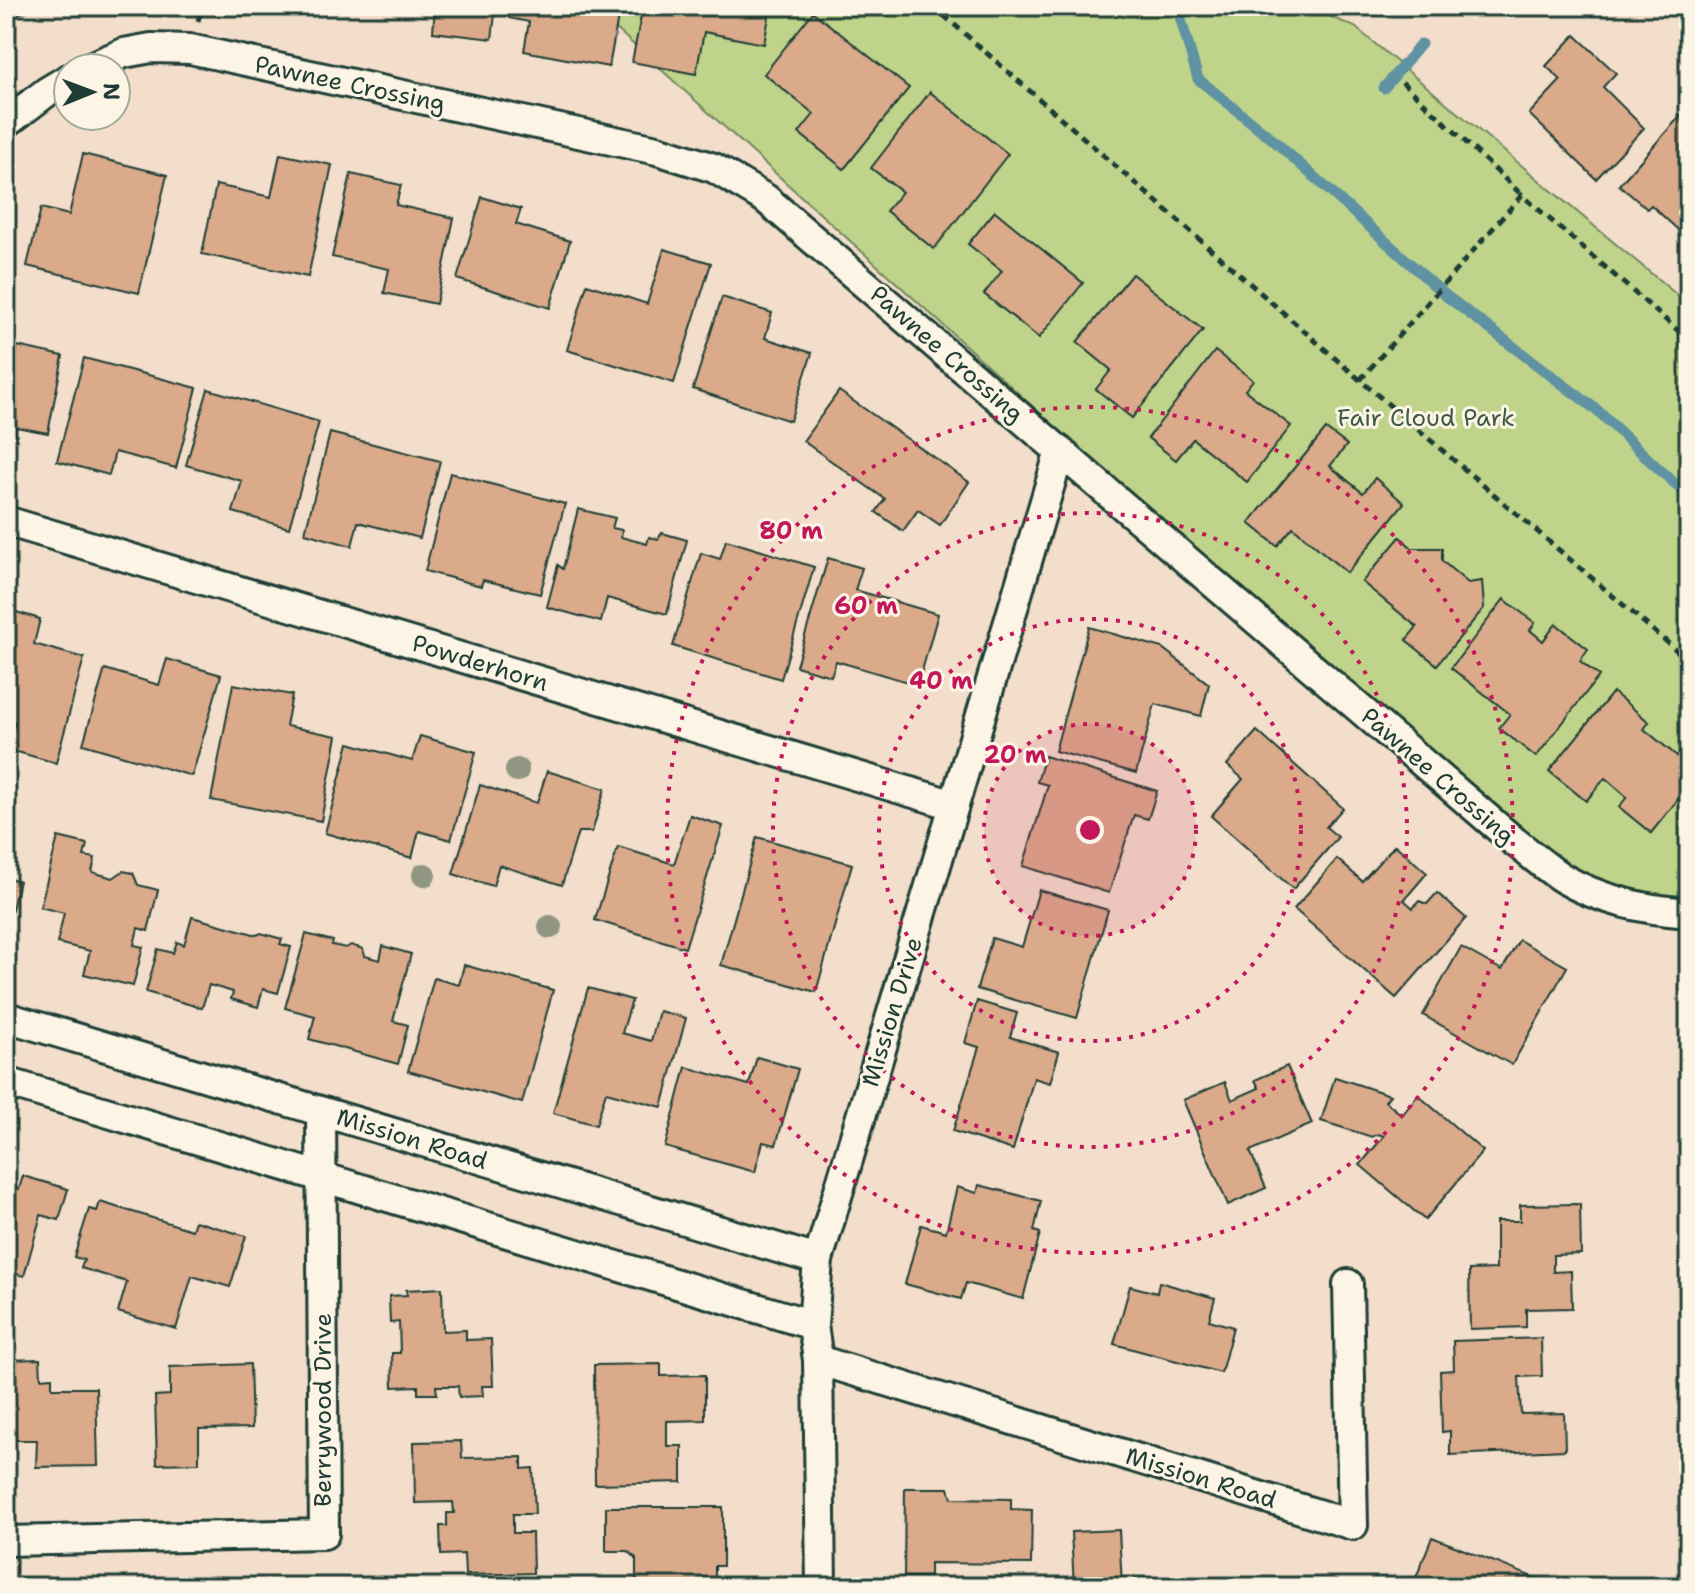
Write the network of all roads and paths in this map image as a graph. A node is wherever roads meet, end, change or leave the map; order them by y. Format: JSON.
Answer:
{"nodes":[{"id":1,"x":933,"y":6,"type":"edge"},
{"id":2,"x":129,"y":52,"type":"edge"},
{"id":3,"x":1402,"y":82,"type":"dead end"},
{"id":4,"x":52,"y":89,"type":"edge"},
{"id":5,"x":6,"y":123,"type":"edge"},
{"id":6,"x":1522,"y":195,"type":"junction"},
{"id":7,"x":1689,"y":340,"type":"edge"},
{"id":8,"x":1360,"y":380,"type":"junction"},
{"id":9,"x":1060,"y":451,"type":"junction"},
{"id":10,"x":6,"y":521,"type":"edge"},
{"id":11,"x":1689,"y":661,"type":"edge"},
{"id":12,"x":954,"y":805,"type":"junction"},
{"id":13,"x":1689,"y":913,"type":"edge"},
{"id":14,"x":6,"y":1017,"type":"edge"},
{"id":15,"x":6,"y":1082,"type":"edge"},
{"id":16,"x":321,"y":1112,"type":"junction"},
{"id":17,"x":321,"y":1176,"type":"junction"},
{"id":18,"x":818,"y":1260,"type":"junction"},
{"id":19,"x":1348,"y":1284,"type":"dead end"},
{"id":20,"x":813,"y":1325,"type":"junction"},
{"id":21,"x":818,"y":1360,"type":"junction"},
{"id":22,"x":6,"y":1541,"type":"edge"},
{"id":23,"x":821,"y":1587,"type":"edge"}],
"edges":[{"from":1,"to":8,"type":"path"},
{"from":2,"to":9,"type":"street","name":"Pawnee Crossing"},
{"from":3,"to":6,"type":"path"},
{"from":4,"to":5,"type":"street"},
{"from":6,"to":7,"type":"path"},
{"from":6,"to":8,"type":"path"},
{"from":8,"to":11,"type":"path"},
{"from":9,"to":12,"type":"street","name":"Mission Drive"},
{"from":9,"to":13,"type":"street","name":"Pawnee Crossing"},
{"from":10,"to":12,"type":"street","name":"Powderhorn"},
{"from":12,"to":18,"type":"street","name":"Mission Drive"},
{"from":14,"to":16,"type":"street","name":"Mission Road"},
{"from":15,"to":17,"type":"street"},
{"from":16,"to":17,"type":"street","name":"Berrywood Drive"},
{"from":16,"to":18,"type":"street","name":"Mission Road"},
{"from":17,"to":20,"type":"street"},
{"from":17,"to":22,"type":"street","name":"Berrywood Drive"},
{"from":18,"to":20,"type":"street","name":"Mission Drive"},
{"from":19,"to":21,"type":"street","name":"Mission Road"},
{"from":20,"to":21,"type":"street","name":"Mission Drive"},
{"from":21,"to":23,"type":"street","name":"Mission Drive"}]}
